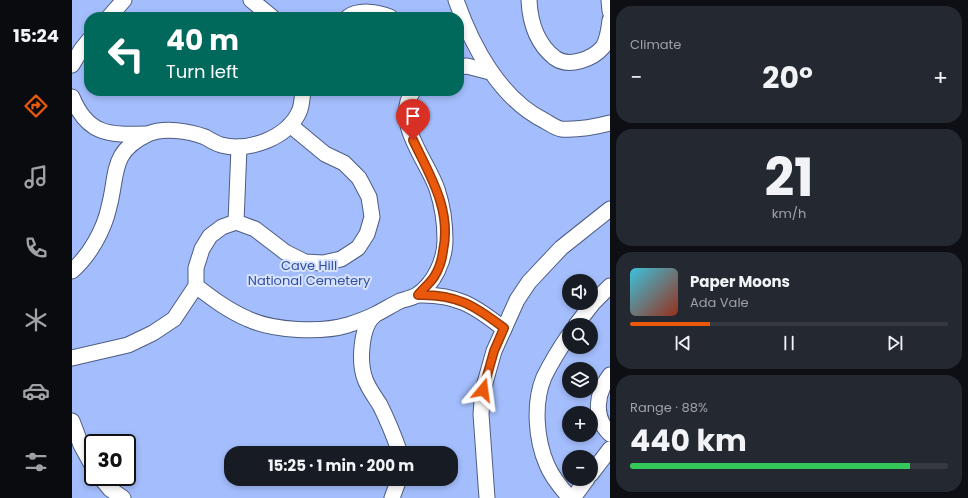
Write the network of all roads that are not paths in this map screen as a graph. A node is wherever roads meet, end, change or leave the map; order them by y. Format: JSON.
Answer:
{"nodes":[{"id":1,"x":124,"y":0,"type":"edge"},
{"id":2,"x":251,"y":0,"type":"edge"},
{"id":3,"x":456,"y":0,"type":"edge"},
{"id":4,"x":529,"y":0,"type":"edge"},
{"id":5,"x":609,"y":0,"type":"edge"},
{"id":6,"x":610,"y":11,"type":"edge"},
{"id":7,"x":113,"y":12,"type":"edge"},
{"id":8,"x":266,"y":12,"type":"edge"},
{"id":9,"x":461,"y":12,"type":"edge"},
{"id":10,"x":464,"y":19,"type":"edge"},
{"id":11,"x":610,"y":20,"type":"edge"},
{"id":12,"x":84,"y":46,"type":"edge"},
{"id":13,"x":72,"y":65,"type":"edge"},
{"id":14,"x":464,"y":66,"type":"edge"},
{"id":15,"x":490,"y":72,"type":"junction"},
{"id":16,"x":302,"y":96,"type":"edge"},
{"id":17,"x":410,"y":96,"type":"edge"},
{"id":18,"x":72,"y":97,"type":"edge"},
{"id":19,"x":610,"y":123,"type":"edge"},
{"id":20,"x":290,"y":125,"type":"junction"},
{"id":21,"x":150,"y":134,"type":"junction"},
{"id":22,"x":239,"y":147,"type":"junction"},
{"id":23,"x":610,"y":209,"type":"edge"},
{"id":24,"x":236,"y":222,"type":"junction"},
{"id":25,"x":72,"y":271,"type":"edge"},
{"id":26,"x":196,"y":286,"type":"junction"},
{"id":27,"x":610,"y":286,"type":"edge"},
{"id":28,"x":418,"y":295,"type":"junction"},
{"id":29,"x":374,"y":315,"type":"junction"},
{"id":30,"x":581,"y":318,"type":"edge"},
{"id":31,"x":504,"y":328,"type":"junction"},
{"id":32,"x":562,"y":347,"type":"edge"},
{"id":33,"x":72,"y":358,"type":"edge"},
{"id":34,"x":610,"y":375,"type":"edge"},
{"id":35,"x":72,"y":421,"type":"edge"},
{"id":36,"x":610,"y":434,"type":"edge"},
{"id":37,"x":397,"y":446,"type":"edge"},
{"id":38,"x":84,"y":447,"type":"edge"},
{"id":39,"x":610,"y":449,"type":"edge"},
{"id":40,"x":598,"y":465,"type":"edge"},
{"id":41,"x":396,"y":486,"type":"edge"},
{"id":42,"x":581,"y":486,"type":"edge"},
{"id":43,"x":106,"y":493,"type":"edge"},
{"id":44,"x":124,"y":498,"type":"edge"},
{"id":45,"x":392,"y":498,"type":"edge"},
{"id":46,"x":487,"y":498,"type":"edge"},
{"id":47,"x":571,"y":498,"type":"edge"}],
"edges":[{"from":1,"to":7,"type":"street"},
{"from":2,"to":8,"type":"street"},
{"from":3,"to":9,"type":"street"},
{"from":4,"to":11,"type":"street"},
{"from":5,"to":6,"type":"street"},
{"from":10,"to":15,"type":"street"},
{"from":12,"to":13,"type":"street"},
{"from":14,"to":15,"type":"street"},
{"from":15,"to":19,"type":"street"},
{"from":16,"to":20,"type":"street"},
{"from":17,"to":28,"type":"street"},
{"from":18,"to":21,"type":"street"},
{"from":20,"to":22,"type":"street"},
{"from":20,"to":24,"type":"street"},
{"from":21,"to":22,"type":"street"},
{"from":21,"to":25,"type":"street"},
{"from":22,"to":24,"type":"street"},
{"from":23,"to":31,"type":"street"},
{"from":24,"to":26,"type":"street"},
{"from":26,"to":29,"type":"street"},
{"from":26,"to":33,"type":"street"},
{"from":27,"to":30,"type":"street"},
{"from":28,"to":29,"type":"street"},
{"from":28,"to":31,"type":"street"},
{"from":29,"to":37,"type":"street"},
{"from":31,"to":46,"type":"street"},
{"from":32,"to":47,"type":"street"},
{"from":34,"to":36,"type":"street"},
{"from":35,"to":38,"type":"street"},
{"from":39,"to":40,"type":"street"},
{"from":41,"to":45,"type":"street"},
{"from":42,"to":47,"type":"street"},
{"from":43,"to":44,"type":"street"}]}
